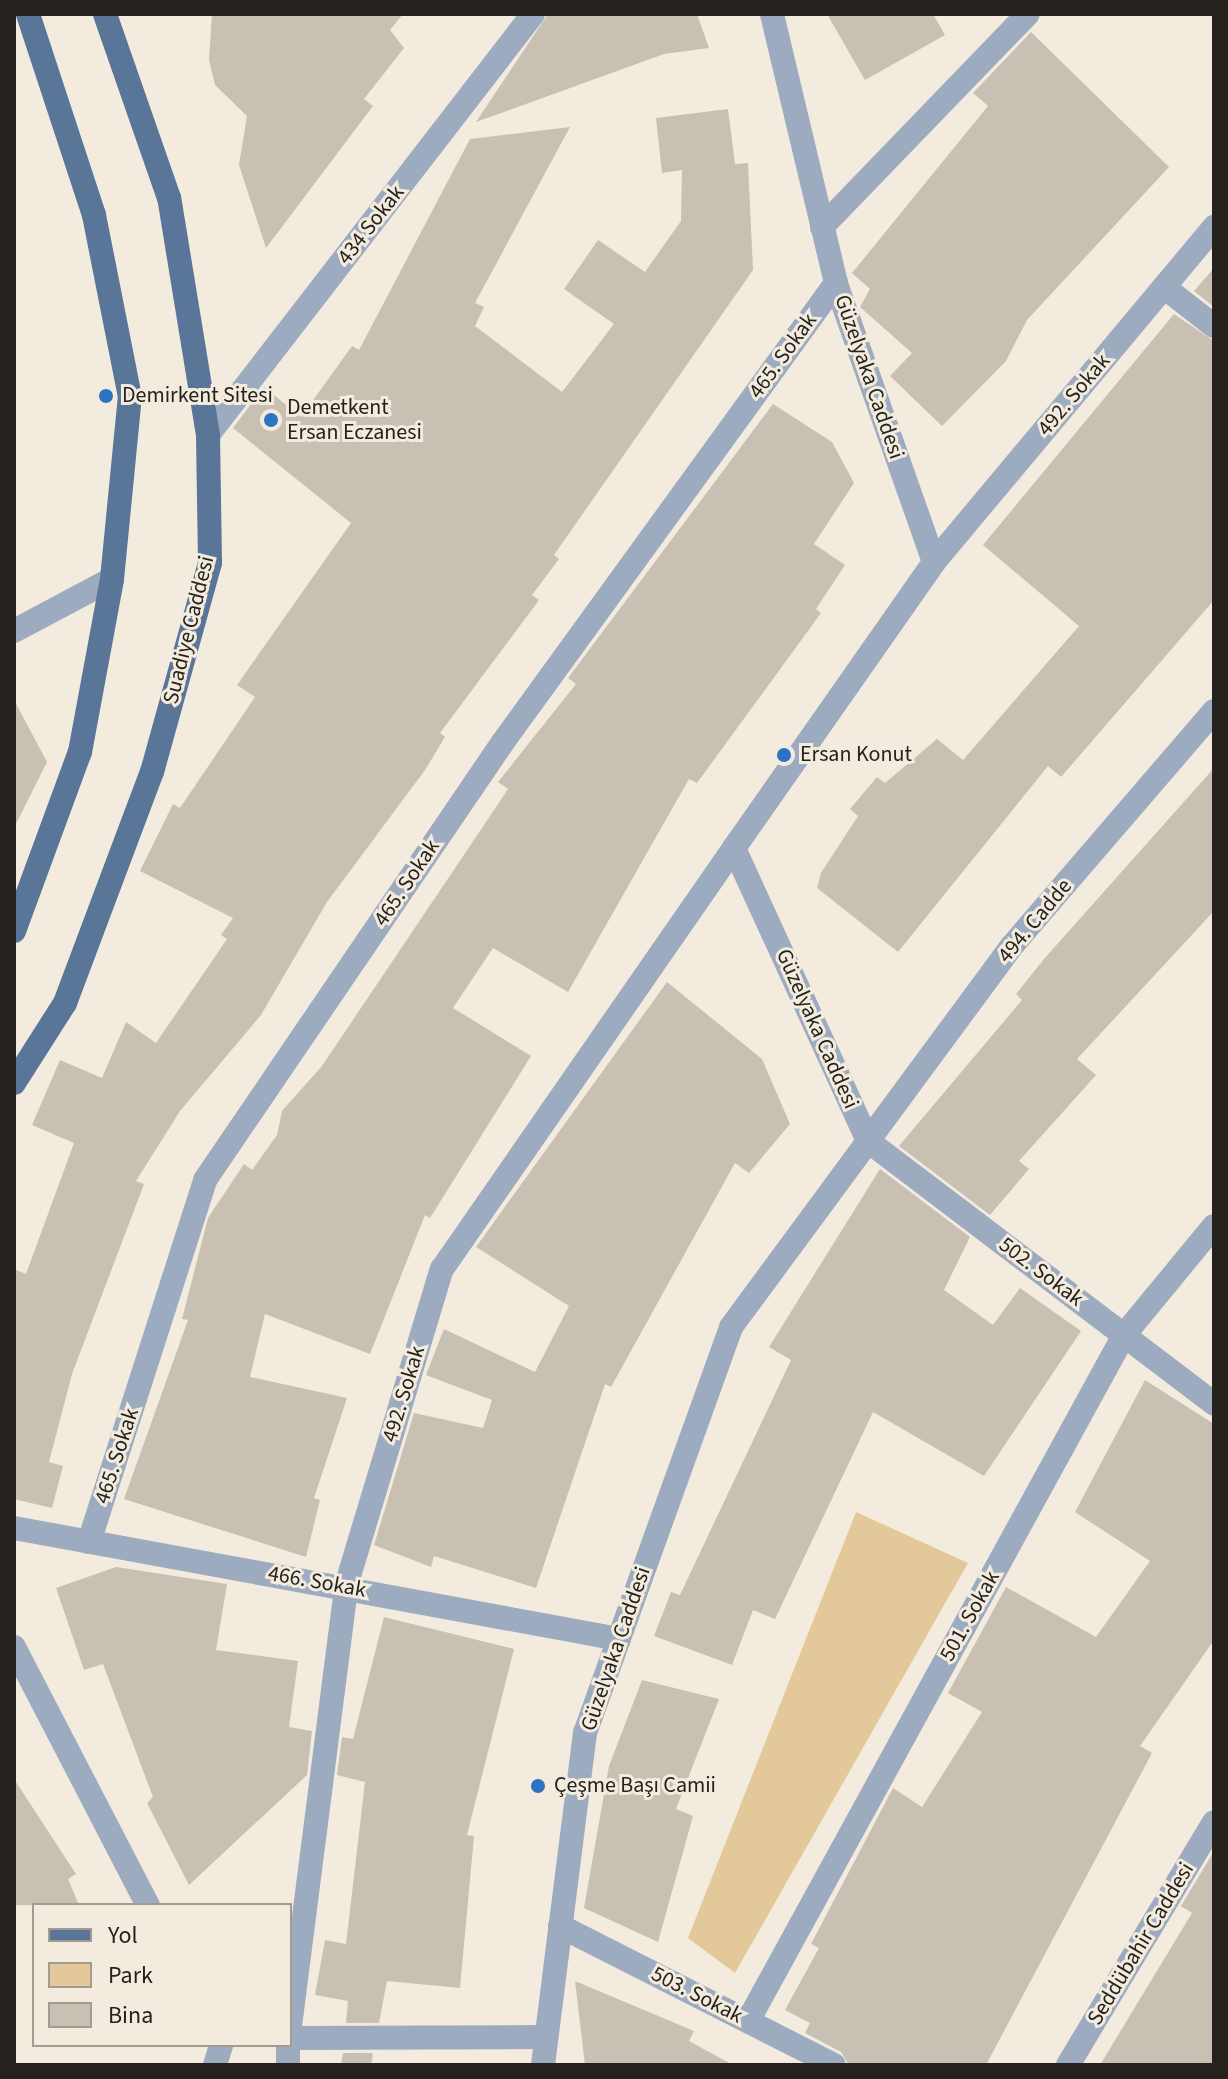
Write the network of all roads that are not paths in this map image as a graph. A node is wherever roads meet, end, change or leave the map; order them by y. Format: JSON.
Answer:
{"nodes":[{"id":1,"x":28,"y":14,"type":"edge"},
{"id":2,"x":105,"y":14,"type":"edge"},
{"id":3,"x":533,"y":14,"type":"edge"},
{"id":4,"x":772,"y":14,"type":"edge"},
{"id":5,"x":1028,"y":14,"type":"edge"},
{"id":6,"x":822,"y":227,"type":"junction"},
{"id":7,"x":1214,"y":227,"type":"edge"},
{"id":8,"x":836,"y":283,"type":"junction"},
{"id":9,"x":1164,"y":287,"type":"junction"},
{"id":10,"x":1214,"y":326,"type":"edge"},
{"id":11,"x":208,"y":435,"type":"junction"},
{"id":12,"x":934,"y":562,"type":"junction"},
{"id":13,"x":112,"y":579,"type":"junction"},
{"id":14,"x":14,"y":631,"type":"edge"},
{"id":15,"x":1214,"y":711,"type":"edge"},
{"id":16,"x":734,"y":848,"type":"junction"},
{"id":17,"x":14,"y":931,"type":"edge"},
{"id":18,"x":14,"y":1083,"type":"edge"},
{"id":19,"x":868,"y":1141,"type":"junction"},
{"id":20,"x":1214,"y":1226,"type":"edge"},
{"id":21,"x":1124,"y":1335,"type":"junction"},
{"id":22,"x":1214,"y":1404,"type":"edge"},
{"id":23,"x":14,"y":1528,"type":"edge"},
{"id":24,"x":89,"y":1542,"type":"junction"},
{"id":25,"x":346,"y":1586,"type":"junction"},
{"id":26,"x":619,"y":1639,"type":"junction"},
{"id":27,"x":14,"y":1647,"type":"edge"},
{"id":28,"x":1214,"y":1822,"type":"edge"},
{"id":29,"x":147,"y":1903,"type":"edge"},
{"id":30,"x":560,"y":1926,"type":"junction"},
{"id":31,"x":292,"y":2010,"type":"edge"},
{"id":32,"x":748,"y":2021,"type":"junction"},
{"id":33,"x":545,"y":2037,"type":"junction"},
{"id":34,"x":292,"y":2038,"type":"edge"},
{"id":35,"x":543,"y":2065,"type":"edge"},
{"id":36,"x":834,"y":2065,"type":"edge"},
{"id":37,"x":1068,"y":2065,"type":"edge"}],
"edges":[{"from":1,"to":13,"type":"main road"},
{"from":2,"to":11,"type":"main road","name":"Suadiye Caddesi"},
{"from":3,"to":11,"type":"street","name":"434 Sokak"},
{"from":4,"to":6,"type":"street","name":"Güzelyaka Caddesi"},
{"from":5,"to":6,"type":"street"},
{"from":6,"to":8,"type":"street","name":"Güzelyaka Caddesi"},
{"from":7,"to":9,"type":"street","name":"492. Sokak"},
{"from":8,"to":12,"type":"street","name":"Güzelyaka Caddesi"},
{"from":8,"to":24,"type":"street","name":"465. Sokak"},
{"from":9,"to":10,"type":"street"},
{"from":9,"to":12,"type":"street","name":"492. Sokak"},
{"from":11,"to":18,"type":"main road","name":"Suadiye Caddesi"},
{"from":12,"to":16,"type":"street"},
{"from":13,"to":14,"type":"street"},
{"from":13,"to":17,"type":"main road"},
{"from":15,"to":19,"type":"street","name":"494. Cadde"},
{"from":16,"to":19,"type":"street","name":"Güzelyaka Caddesi"},
{"from":16,"to":25,"type":"street","name":"492. Sokak"},
{"from":19,"to":21,"type":"street","name":"502. Sokak"},
{"from":19,"to":26,"type":"street","name":"Güzelyaka Caddesi"},
{"from":20,"to":21,"type":"street","name":"501. Sokak"},
{"from":21,"to":22,"type":"street","name":"502. Sokak"},
{"from":21,"to":32,"type":"street","name":"501. Sokak"},
{"from":23,"to":24,"type":"street","name":"466. Sokak"},
{"from":24,"to":25,"type":"street","name":"466. Sokak"},
{"from":25,"to":26,"type":"street","name":"466. Sokak"},
{"from":25,"to":31,"type":"street","name":"492. Sokak"},
{"from":26,"to":30,"type":"street","name":"Güzelyaka Caddesi"},
{"from":27,"to":29,"type":"street"},
{"from":28,"to":37,"type":"street","name":"Seddübahir Caddesi"},
{"from":30,"to":32,"type":"street","name":"503. Sokak"},
{"from":30,"to":33,"type":"street","name":"Güzelyaka Caddesi"},
{"from":32,"to":36,"type":"street","name":"503. Sokak"},
{"from":33,"to":34,"type":"street"},
{"from":33,"to":35,"type":"street","name":"Güzelyaka Caddesi"}]}
